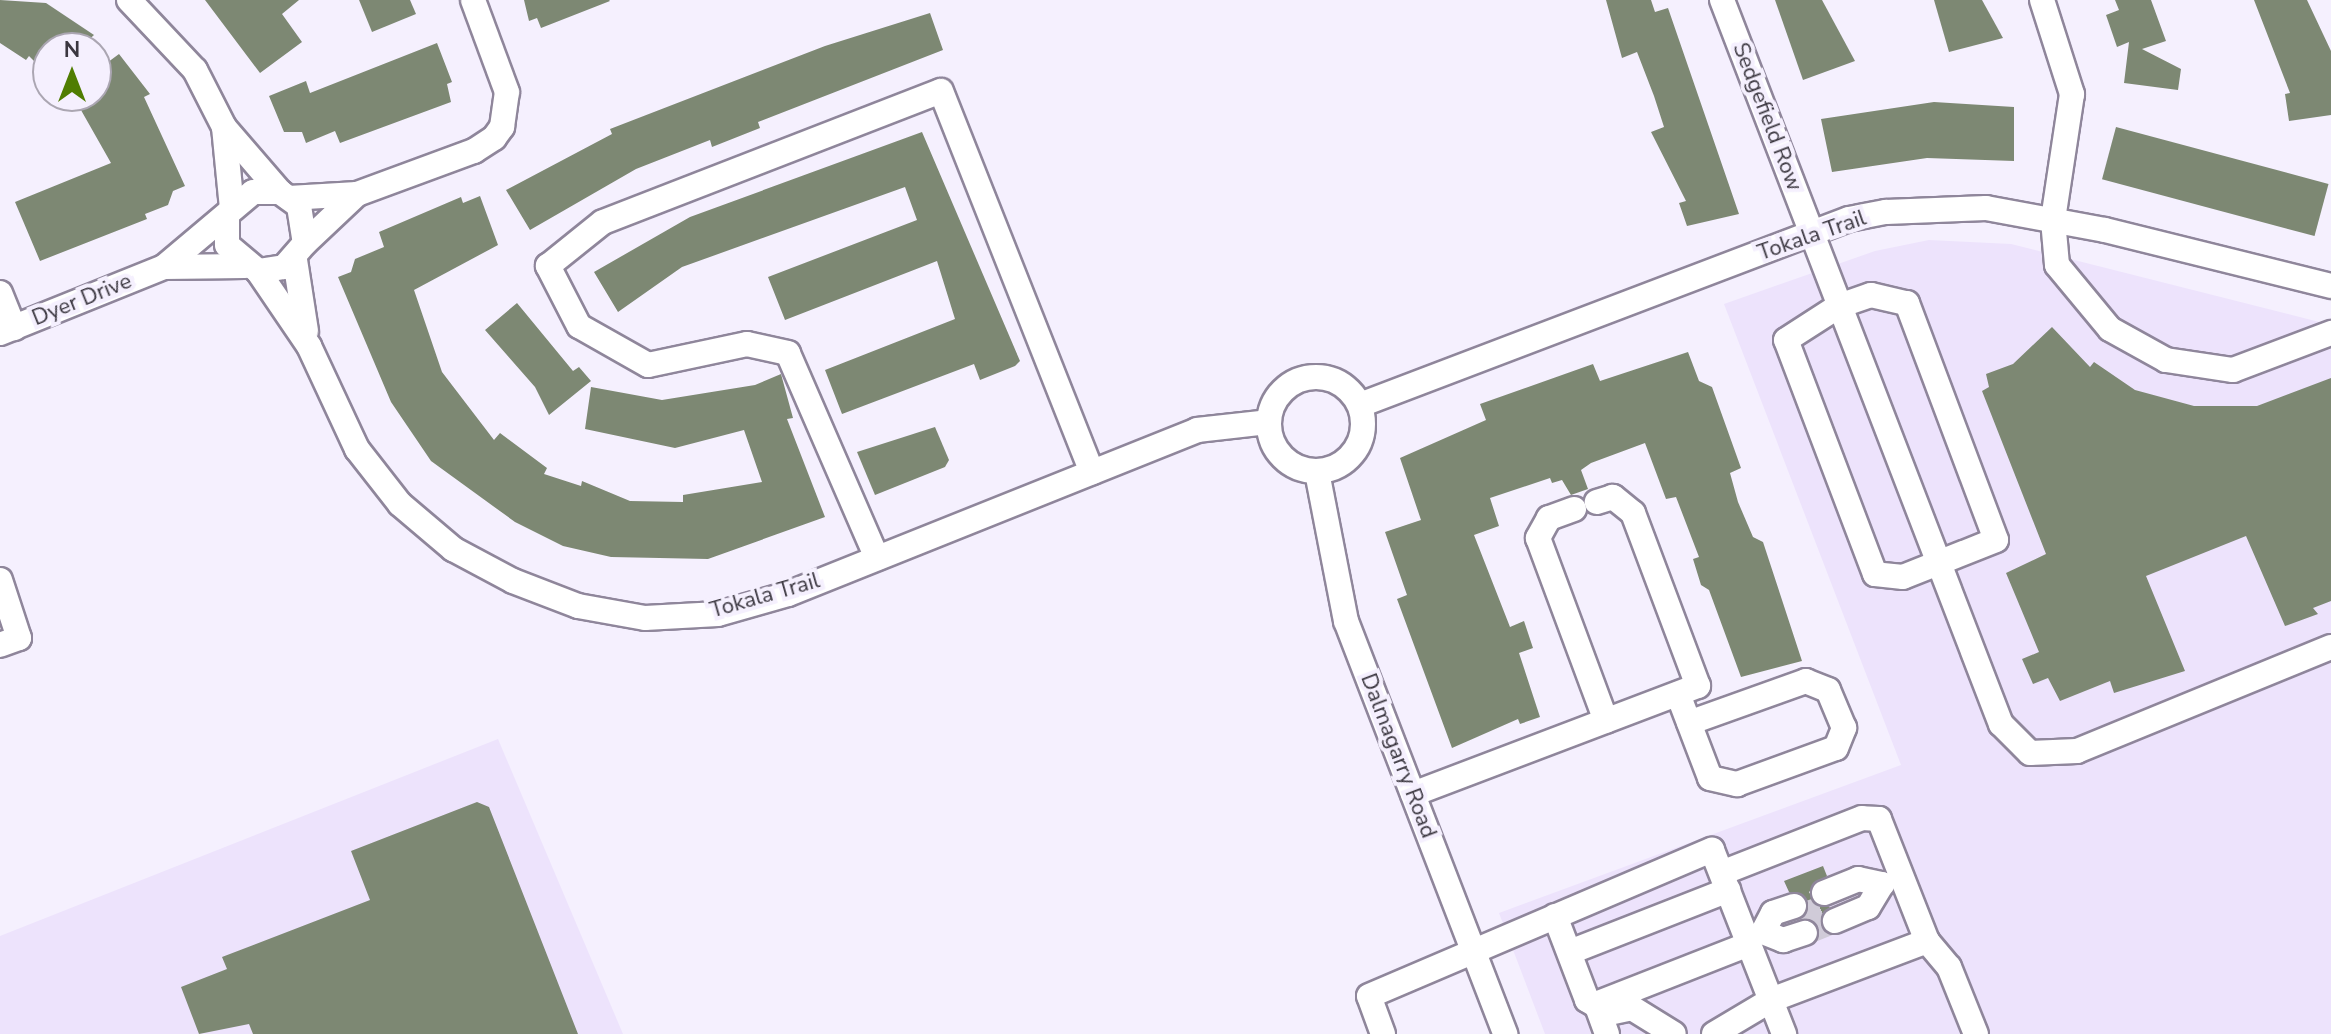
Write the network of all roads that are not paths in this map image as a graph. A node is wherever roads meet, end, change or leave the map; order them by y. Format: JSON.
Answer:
{"nodes":[{"id":1,"x":129,"y":0,"type":"edge"},
{"id":2,"x":473,"y":0,"type":"edge"},
{"id":3,"x":1722,"y":0,"type":"edge"},
{"id":4,"x":2042,"y":0,"type":"edge"},
{"id":5,"x":224,"y":127,"type":"junction"},
{"id":6,"x":357,"y":194,"type":"junction"},
{"id":7,"x":285,"y":195,"type":"junction"},
{"id":8,"x":230,"y":213,"type":"junction"},
{"id":9,"x":2053,"y":220,"type":"junction"},
{"id":10,"x":1811,"y":234,"type":"junction"},
{"id":11,"x":300,"y":251,"type":"junction"},
{"id":12,"x":164,"y":267,"type":"junction"},
{"id":13,"x":251,"y":268,"type":"junction"},
{"id":14,"x":2331,"y":286,"type":"edge"},
{"id":15,"x":0,"y":293,"type":"edge"},
{"id":16,"x":1839,"y":306,"type":"junction"},
{"id":17,"x":7,"y":330,"type":"edge"},
{"id":18,"x":2331,"y":333,"type":"edge"},
{"id":19,"x":309,"y":346,"type":"junction"},
{"id":20,"x":1360,"y":405,"type":"junction"},
{"id":21,"x":1268,"y":422,"type":"junction"},
{"id":22,"x":1092,"y":472,"type":"junction"},
{"id":23,"x":1317,"y":472,"type":"junction"},
{"id":24,"x":877,"y":558,"type":"junction"},
{"id":25,"x":1939,"y":564,"type":"junction"},
{"id":26,"x":0,"y":580,"type":"edge"},
{"id":27,"x":0,"y":645,"type":"edge"},
{"id":28,"x":2331,"y":647,"type":"edge"},
{"id":29,"x":1678,"y":694,"type":"junction"},
{"id":30,"x":1606,"y":721,"type":"junction"},
{"id":31,"x":1689,"y":723,"type":"junction"},
{"id":32,"x":1413,"y":794,"type":"junction"},
{"id":33,"x":1892,"y":880,"type":"junction"},
{"id":34,"x":1726,"y":881,"type":"junction"},
{"id":35,"x":1829,"y":906,"type":"tunnel mouth"},
{"id":36,"x":1555,"y":916,"type":"junction"},
{"id":37,"x":1799,"y":919,"type":"tunnel mouth"},
{"id":38,"x":1753,"y":938,"type":"junction"},
{"id":39,"x":1927,"y":941,"type":"junction"},
{"id":40,"x":1473,"y":951,"type":"junction"},
{"id":41,"x":1570,"y":952,"type":"junction"},
{"id":42,"x":1771,"y":1000,"type":"junction"},
{"id":43,"x":1596,"y":1004,"type":"junction"},
{"id":44,"x":1743,"y":1029,"type":"edge"},
{"id":45,"x":1383,"y":1034,"type":"edge"},
{"id":46,"x":1505,"y":1034,"type":"edge"},
{"id":47,"x":1607,"y":1034,"type":"edge"},
{"id":48,"x":1674,"y":1034,"type":"edge"},
{"id":49,"x":1714,"y":1034,"type":"edge"},
{"id":50,"x":1784,"y":1034,"type":"edge"},
{"id":51,"x":1976,"y":1034,"type":"edge"}],
"edges":[{"from":1,"to":5,"type":"street"},
{"from":2,"to":6,"type":"street"},
{"from":3,"to":10,"type":"street","name":"Sedgefield Row"},
{"from":4,"to":9,"type":"street"},
{"from":5,"to":7,"type":"street"},
{"from":5,"to":8,"type":"street"},
{"from":6,"to":7,"type":"street"},
{"from":6,"to":11,"type":"street"},
{"from":7,"to":8,"type":"street"},
{"from":7,"to":11,"type":"street"},
{"from":8,"to":12,"type":"street","name":"Dyer Drive"},
{"from":8,"to":13,"type":"street"},
{"from":9,"to":10,"type":"street","name":"Tokala Trail"},
{"from":9,"to":14,"type":"street","name":"Tokala Trail"},
{"from":9,"to":18,"type":"street"},
{"from":10,"to":16,"type":"street","name":"Sedgefield Row"},
{"from":10,"to":20,"type":"street","name":"Tokala Trail"},
{"from":11,"to":13,"type":"street"},
{"from":11,"to":19,"type":"street","name":"Tokala Trail"},
{"from":12,"to":13,"type":"street","name":"Dyer Drive"},
{"from":12,"to":17,"type":"street","name":"Dyer Drive"},
{"from":13,"to":19,"type":"street","name":"Tokala Trail"},
{"from":15,"to":17,"type":"street"},
{"from":16,"to":25,"type":"street","name":"Sedgefield Row"},
{"from":16,"to":25,"type":"street"},
{"from":16,"to":25,"type":"street"},
{"from":19,"to":24,"type":"street","name":"Tokala Trail"},
{"from":20,"to":21,"type":"street"},
{"from":20,"to":23,"type":"street"},
{"from":21,"to":22,"type":"street","name":"Tokala Trail"},
{"from":21,"to":23,"type":"street"},
{"from":22,"to":24,"type":"street","name":"Tokala Trail"},
{"from":22,"to":24,"type":"street"},
{"from":23,"to":32,"type":"street","name":"Dalmagarry Road"},
{"from":25,"to":28,"type":"street","name":"Sedgefield Row"},
{"from":26,"to":27,"type":"street"},
{"from":29,"to":30,"type":"street"},
{"from":29,"to":30,"type":"street"},
{"from":29,"to":31,"type":"street"},
{"from":30,"to":32,"type":"street"},
{"from":31,"to":31,"type":"street"},
{"from":32,"to":40,"type":"street","name":"Dalmagarry Road"},
{"from":33,"to":34,"type":"street"},
{"from":33,"to":35,"type":"street"},
{"from":33,"to":39,"type":"street"},
{"from":34,"to":36,"type":"street"},
{"from":34,"to":38,"type":"street"},
{"from":34,"to":41,"type":"street"},
{"from":36,"to":40,"type":"street"},
{"from":36,"to":41,"type":"street"},
{"from":37,"to":38,"type":"street"},
{"from":38,"to":42,"type":"street"},
{"from":38,"to":43,"type":"street"},
{"from":39,"to":42,"type":"street"},
{"from":39,"to":51,"type":"street"},
{"from":40,"to":45,"type":"street"},
{"from":40,"to":46,"type":"street","name":"Dalmagarry Road"},
{"from":41,"to":43,"type":"street"},
{"from":42,"to":44,"type":"street"},
{"from":42,"to":50,"type":"street"},
{"from":43,"to":47,"type":"street"},
{"from":43,"to":48,"type":"street"},
{"from":44,"to":49,"type":"street"}]}
